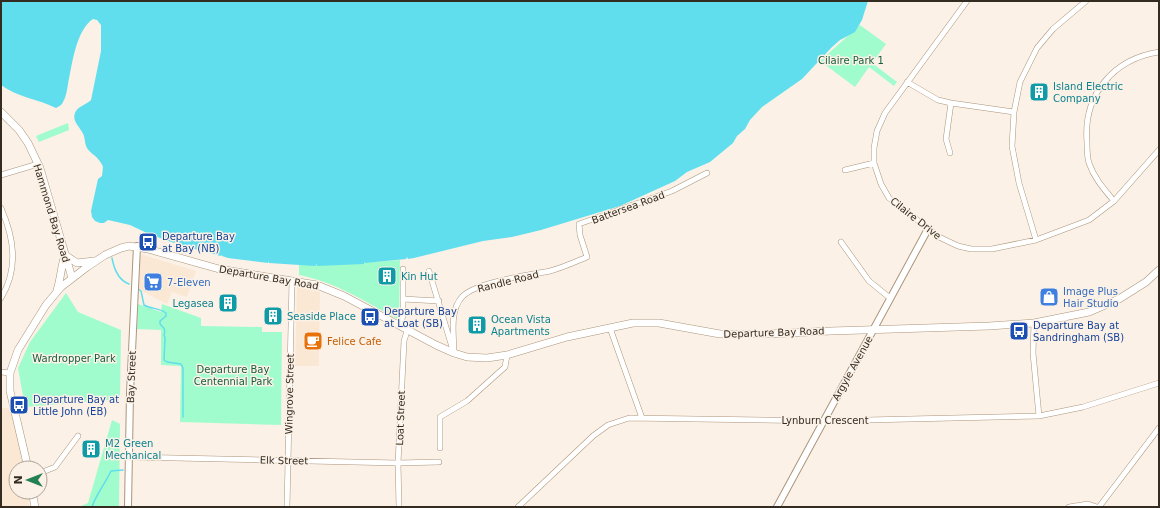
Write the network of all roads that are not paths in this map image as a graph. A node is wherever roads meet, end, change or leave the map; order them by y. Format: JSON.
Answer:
{"nodes":[{"id":1,"x":967,"y":1,"type":"edge"},
{"id":2,"x":1086,"y":1,"type":"edge"},
{"id":3,"x":1159,"y":52,"type":"edge"},
{"id":4,"x":907,"y":82,"type":"junction"},
{"id":5,"x":951,"y":103,"type":"junction"},
{"id":6,"x":1,"y":112,"type":"edge"},
{"id":7,"x":1014,"y":112,"type":"junction"},
{"id":8,"x":1159,"y":150,"type":"edge"},
{"id":9,"x":950,"y":153,"type":"dead end"},
{"id":10,"x":874,"y":163,"type":"junction"},
{"id":11,"x":38,"y":164,"type":"junction"},
{"id":12,"x":845,"y":170,"type":"dead end"},
{"id":13,"x":707,"y":173,"type":"dead end"},
{"id":14,"x":1,"y":175,"type":"edge"},
{"id":15,"x":1114,"y":201,"type":"junction"},
{"id":16,"x":1,"y":208,"type":"edge"},
{"id":17,"x":928,"y":229,"type":"junction"},
{"id":18,"x":1036,"y":240,"type":"junction"},
{"id":19,"x":841,"y":242,"type":"dead end"},
{"id":20,"x":137,"y":246,"type":"junction"},
{"id":21,"x":65,"y":255,"type":"junction"},
{"id":22,"x":587,"y":257,"type":"joint"},
{"id":23,"x":96,"y":261,"type":"junction"},
{"id":24,"x":403,"y":269,"type":"dead end"},
{"id":25,"x":1159,"y":270,"type":"edge"},
{"id":26,"x":429,"y":271,"type":"dead end"},
{"id":27,"x":72,"y":278,"type":"junction"},
{"id":28,"x":292,"y":280,"type":"junction"},
{"id":29,"x":55,"y":293,"type":"junction"},
{"id":30,"x":1,"y":298,"type":"edge"},
{"id":31,"x":890,"y":298,"type":"junction"},
{"id":32,"x":404,"y":299,"type":"junction"},
{"id":33,"x":438,"y":301,"type":"junction"},
{"id":34,"x":1034,"y":323,"type":"junction"},
{"id":35,"x":399,"y":326,"type":"junction"},
{"id":36,"x":610,"y":328,"type":"junction"},
{"id":37,"x":873,"y":329,"type":"junction"},
{"id":38,"x":407,"y":331,"type":"junction"},
{"id":39,"x":454,"y":354,"type":"junction"},
{"id":40,"x":506,"y":355,"type":"junction"},
{"id":41,"x":1,"y":372,"type":"edge"},
{"id":42,"x":10,"y":372,"type":"junction"},
{"id":43,"x":1159,"y":382,"type":"edge"},
{"id":44,"x":1039,"y":416,"type":"junction"},
{"id":45,"x":642,"y":418,"type":"junction"},
{"id":46,"x":823,"y":421,"type":"junction"},
{"id":47,"x":1159,"y":428,"type":"edge"},
{"id":48,"x":78,"y":436,"type":"dead end"},
{"id":49,"x":440,"y":448,"type":"dead end"},
{"id":50,"x":129,"y":456,"type":"junction"},
{"id":51,"x":26,"y":460,"type":"edge"},
{"id":52,"x":288,"y":461,"type":"junction"},
{"id":53,"x":438,"y":462,"type":"dead end"},
{"id":54,"x":398,"y":463,"type":"junction"},
{"id":55,"x":48,"y":470,"type":"edge"},
{"id":56,"x":128,"y":507,"type":"edge"},
{"id":57,"x":287,"y":507,"type":"edge"},
{"id":58,"x":399,"y":507,"type":"edge"},
{"id":59,"x":518,"y":507,"type":"edge"},
{"id":60,"x":777,"y":507,"type":"edge"},
{"id":61,"x":1069,"y":507,"type":"edge"},
{"id":62,"x":1098,"y":507,"type":"edge"}],
"edges":[{"from":1,"to":4,"type":"street","name":"Cilaire Drive"},
{"from":2,"to":7,"type":"street"},
{"from":3,"to":15,"type":"street"},
{"from":4,"to":5,"type":"street"},
{"from":4,"to":10,"type":"street","name":"Cilaire Drive"},
{"from":5,"to":7,"type":"street"},
{"from":5,"to":9,"type":"street"},
{"from":6,"to":11,"type":"main road","name":"Hammond Bay Road"},
{"from":7,"to":18,"type":"street"},
{"from":8,"to":15,"type":"street","name":"Cilaire Drive"},
{"from":10,"to":12,"type":"street"},
{"from":10,"to":17,"type":"street","name":"Cilaire Drive"},
{"from":11,"to":14,"type":"street"},
{"from":11,"to":21,"type":"main road","name":"Hammond Bay Road"},
{"from":13,"to":22,"type":"street","name":"Battersea Road"},
{"from":15,"to":18,"type":"street","name":"Cilaire Drive"},
{"from":16,"to":30,"type":"street"},
{"from":17,"to":18,"type":"street","name":"Cilaire Drive"},
{"from":17,"to":31,"type":"street","name":"Argyle Avenue"},
{"from":19,"to":31,"type":"street"},
{"from":20,"to":23,"type":"main road","name":"Departure Bay Road"},
{"from":20,"to":28,"type":"main road","name":"Departure Bay Road"},
{"from":20,"to":50,"type":"street","name":"Bay Street"},
{"from":21,"to":23,"type":"main road"},
{"from":21,"to":27,"type":"main road","name":"Hammond Bay Road"},
{"from":21,"to":29,"type":"main road"},
{"from":22,"to":39,"type":"street","name":"Randle Road"},
{"from":23,"to":27,"type":"main road","name":"Departure Bay Road"},
{"from":24,"to":32,"type":"street"},
{"from":25,"to":34,"type":"main road","name":"Departure Bay Road"},
{"from":26,"to":33,"type":"street"},
{"from":27,"to":29,"type":"main road","name":"Departure Bay Road"},
{"from":28,"to":35,"type":"main road","name":"Departure Bay Road"},
{"from":28,"to":52,"type":"street","name":"Wingrove Street"},
{"from":29,"to":42,"type":"main road","name":"Departure Bay Road"},
{"from":31,"to":37,"type":"street","name":"Argyle Avenue"},
{"from":32,"to":33,"type":"street"},
{"from":32,"to":35,"type":"street"},
{"from":33,"to":39,"type":"street"},
{"from":34,"to":37,"type":"main road","name":"Departure Bay Road"},
{"from":34,"to":44,"type":"street"},
{"from":35,"to":38,"type":"main road","name":"Departure Bay Road"},
{"from":36,"to":37,"type":"main road","name":"Departure Bay Road"},
{"from":36,"to":40,"type":"main road","name":"Departure Bay Road"},
{"from":36,"to":45,"type":"street"},
{"from":37,"to":46,"type":"street","name":"Argyle Avenue"},
{"from":38,"to":39,"type":"main road","name":"Departure Bay Road"},
{"from":38,"to":54,"type":"street","name":"Loat Street"},
{"from":39,"to":40,"type":"main road","name":"Departure Bay Road"},
{"from":40,"to":49,"type":"street"},
{"from":41,"to":42,"type":"street"},
{"from":42,"to":51,"type":"main road","name":"Departure Bay Road"},
{"from":43,"to":44,"type":"street","name":"Lynburn Crescent"},
{"from":44,"to":46,"type":"street","name":"Lynburn Crescent"},
{"from":45,"to":46,"type":"street","name":"Lynburn Crescent"},
{"from":45,"to":59,"type":"street","name":"Lynburn Crescent"},
{"from":46,"to":60,"type":"street","name":"Argyle Avenue"},
{"from":47,"to":62,"type":"street"},
{"from":48,"to":55,"type":"street"},
{"from":50,"to":52,"type":"street","name":"Elk Street"},
{"from":50,"to":56,"type":"street","name":"Bay Street"},
{"from":52,"to":54,"type":"street","name":"Elk Street"},
{"from":52,"to":57,"type":"street","name":"Wingrove Street"},
{"from":53,"to":54,"type":"street","name":"Elk Street"},
{"from":54,"to":58,"type":"street","name":"Loat Street"},
{"from":61,"to":62,"type":"street"}]}
